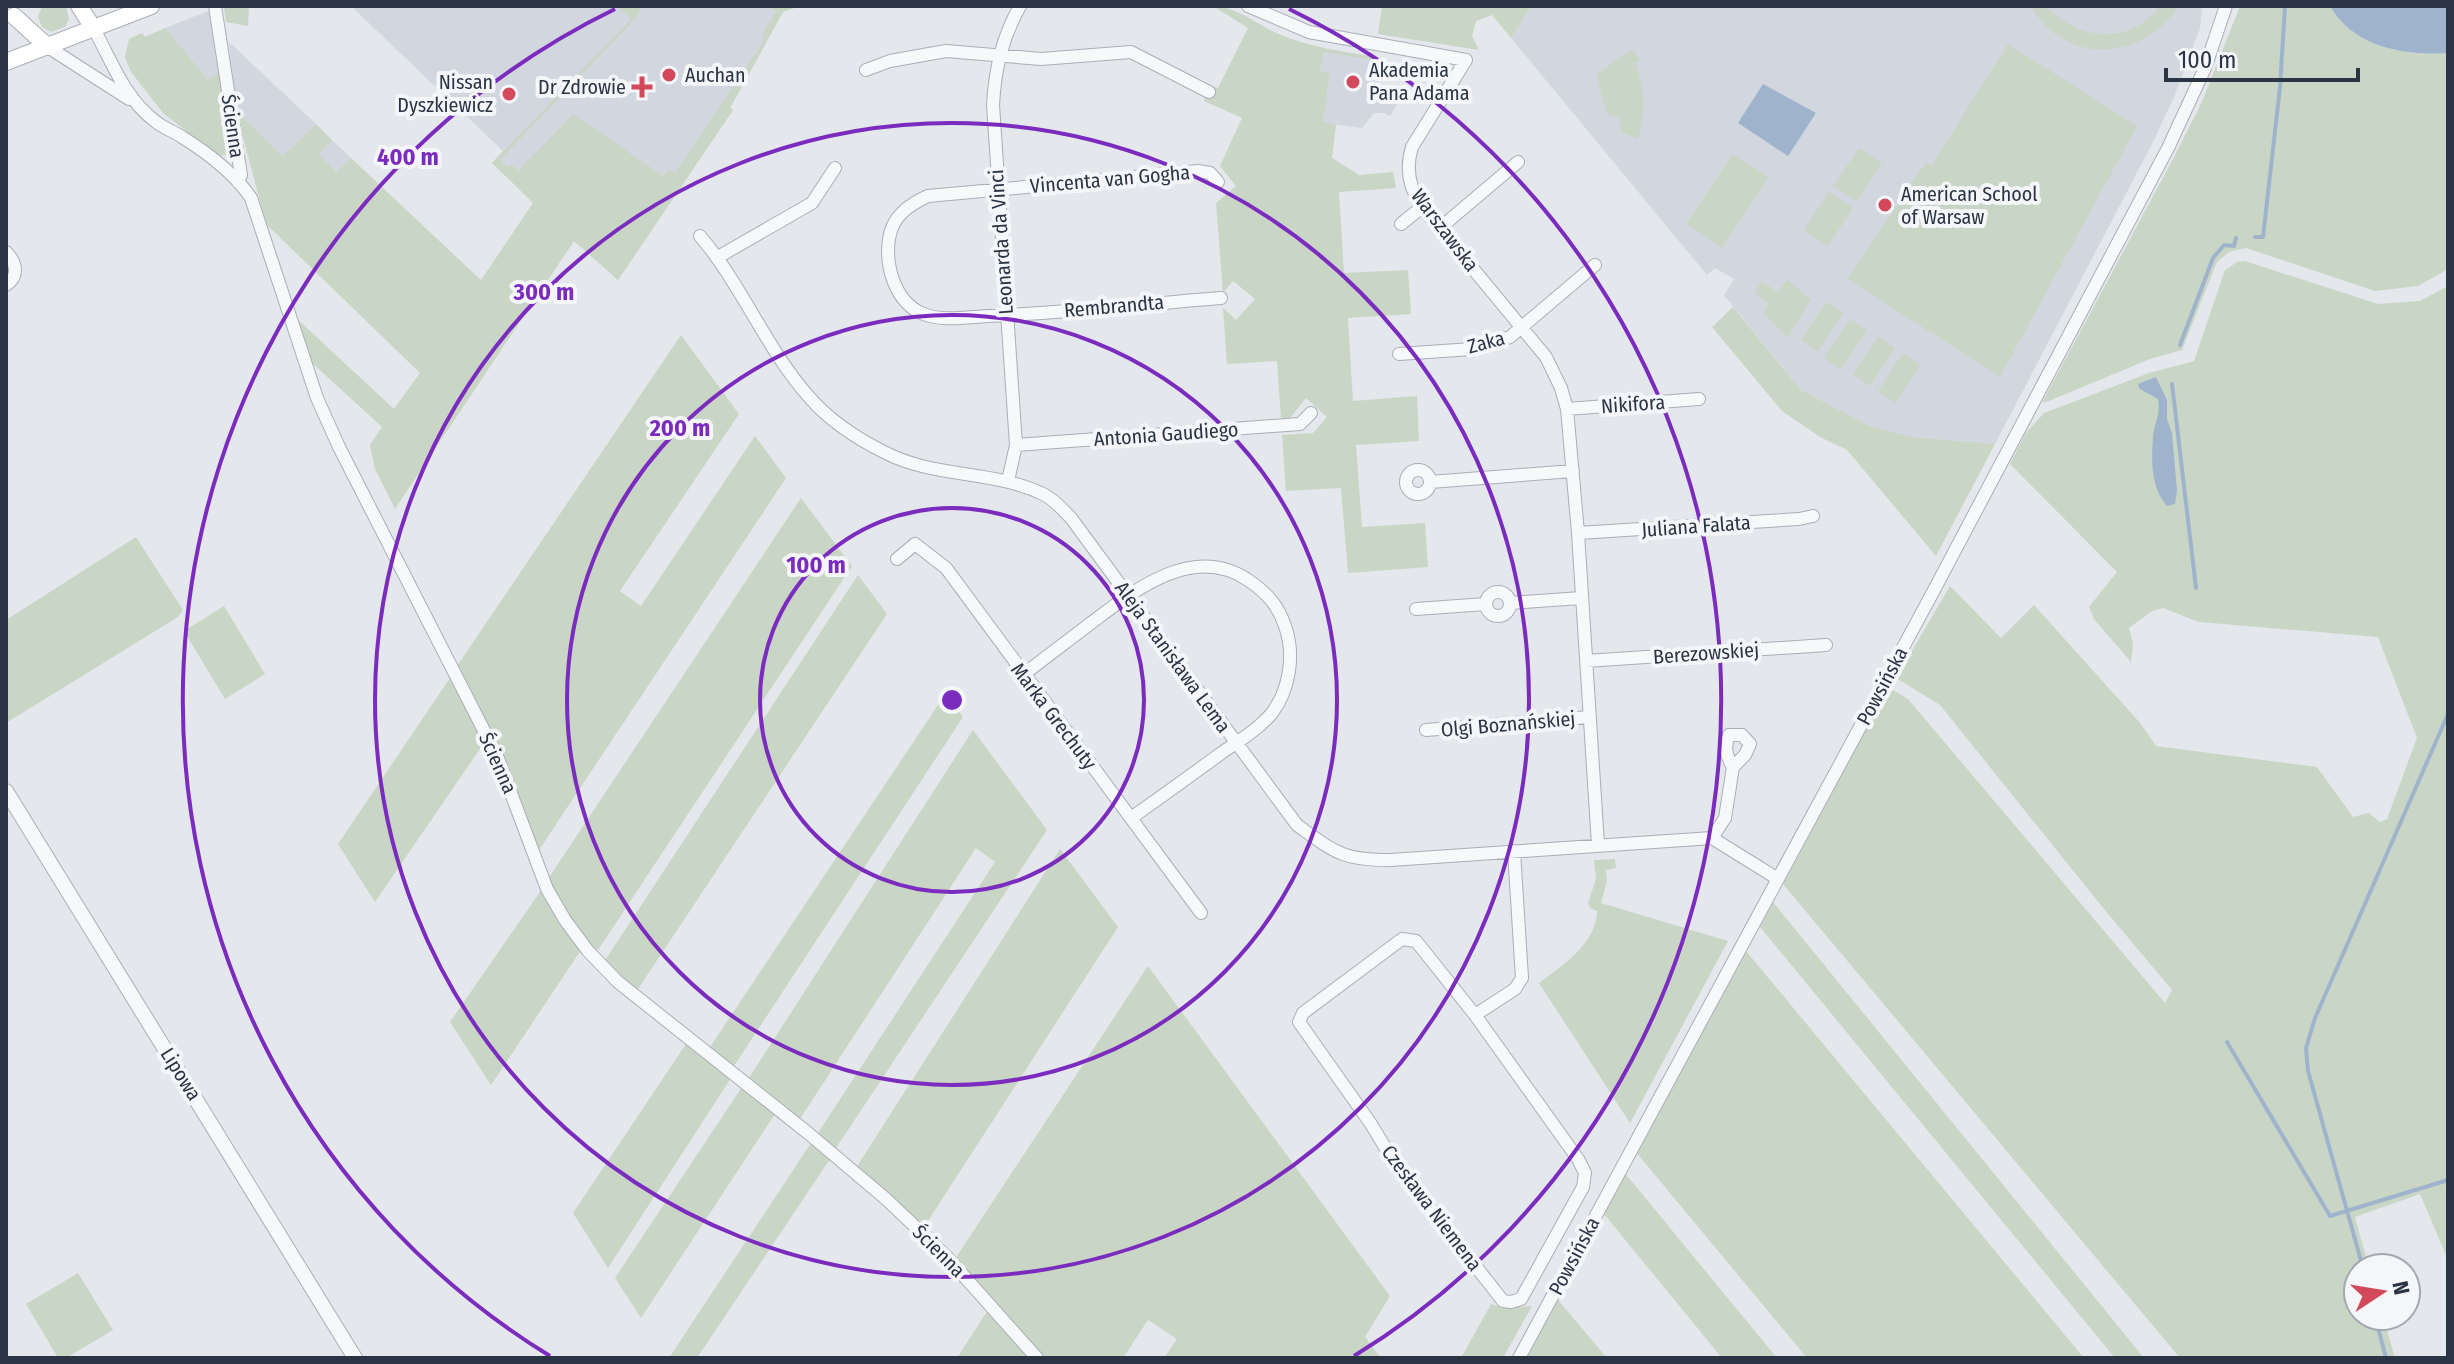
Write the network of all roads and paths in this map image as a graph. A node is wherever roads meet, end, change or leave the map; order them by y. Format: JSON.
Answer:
{"nodes":[{"id":1,"x":79,"y":6,"type":"edge"},
{"id":2,"x":151,"y":6,"type":"edge"},
{"id":3,"x":215,"y":6,"type":"edge"},
{"id":4,"x":1020,"y":6,"type":"edge"},
{"id":5,"x":1248,"y":6,"type":"edge"},
{"id":6,"x":2226,"y":6,"type":"edge"},
{"id":7,"x":13,"y":13,"type":"edge"},
{"id":8,"x":94,"y":29,"type":"junction"},
{"id":9,"x":48,"y":47,"type":"junction"},
{"id":10,"x":998,"y":56,"type":"junction"},
{"id":11,"x":6,"y":62,"type":"edge"},
{"id":12,"x":866,"y":70,"type":"dead end"},
{"id":13,"x":1209,"y":92,"type":"dead end"},
{"id":14,"x":138,"y":105,"type":"junction"},
{"id":15,"x":1518,"y":162,"type":"dead end"},
{"id":16,"x":835,"y":168,"type":"dead end"},
{"id":17,"x":238,"y":182,"type":"junction"},
{"id":18,"x":1218,"y":182,"type":"dead end"},
{"id":19,"x":997,"y":188,"type":"junction"},
{"id":20,"x":1422,"y":207,"type":"junction"},
{"id":21,"x":1401,"y":224,"type":"dead end"},
{"id":22,"x":1440,"y":228,"type":"junction"},
{"id":23,"x":700,"y":236,"type":"dead end"},
{"id":24,"x":6,"y":252,"type":"edge"},
{"id":25,"x":718,"y":257,"type":"junction"},
{"id":26,"x":1595,"y":265,"type":"dead end"},
{"id":27,"x":6,"y":285,"type":"edge"},
{"id":28,"x":1221,"y":298,"type":"dead end"},
{"id":29,"x":1007,"y":315,"type":"junction"},
{"id":30,"x":1522,"y":326,"type":"junction"},
{"id":31,"x":1399,"y":354,"type":"dead end"},
{"id":32,"x":1699,"y":399,"type":"dead end"},
{"id":33,"x":1567,"y":409,"type":"junction"},
{"id":34,"x":1311,"y":413,"type":"dead end"},
{"id":35,"x":1016,"y":445,"type":"junction"},
{"id":36,"x":1573,"y":471,"type":"junction"},
{"id":37,"x":1008,"y":481,"type":"junction"},
{"id":38,"x":1430,"y":482,"type":"dead end"},
{"id":39,"x":1813,"y":516,"type":"dead end"},
{"id":40,"x":1578,"y":533,"type":"junction"},
{"id":41,"x":897,"y":559,"type":"dead end"},
{"id":42,"x":1129,"y":595,"type":"junction"},
{"id":43,"x":1581,"y":598,"type":"junction"},
{"id":44,"x":1416,"y":609,"type":"dead end"},
{"id":45,"x":1826,"y":645,"type":"dead end"},
{"id":46,"x":1586,"y":661,"type":"junction"},
{"id":47,"x":1023,"y":675,"type":"junction"},
{"id":48,"x":1589,"y":717,"type":"junction"},
{"id":49,"x":1426,"y":730,"type":"dead end"},
{"id":50,"x":1235,"y":743,"type":"junction"},
{"id":51,"x":1733,"y":767,"type":"dead end"},
{"id":52,"x":6,"y":791,"type":"edge"},
{"id":53,"x":1131,"y":818,"type":"junction"},
{"id":54,"x":1712,"y":838,"type":"junction"},
{"id":55,"x":1598,"y":845,"type":"junction"},
{"id":56,"x":1514,"y":851,"type":"junction"},
{"id":57,"x":1778,"y":879,"type":"junction"},
{"id":58,"x":1201,"y":913,"type":"dead end"},
{"id":59,"x":1475,"y":1015,"type":"junction"},
{"id":60,"x":355,"y":1358,"type":"edge"},
{"id":61,"x":1037,"y":1358,"type":"edge"},
{"id":62,"x":1519,"y":1358,"type":"edge"}],
"edges":[{"from":1,"to":8,"type":"main road"},
{"from":2,"to":8,"type":"main road"},
{"from":3,"to":17,"type":"street","name":"Ścienna"},
{"from":4,"to":10,"type":"street","name":"Leonarda da Vinci"},
{"from":5,"to":20,"type":"street","name":"Warszawska"},
{"from":6,"to":57,"type":"street","name":"Powsińska"},
{"from":7,"to":9,"type":"main road"},
{"from":8,"to":9,"type":"main road"},
{"from":8,"to":14,"type":"street"},
{"from":9,"to":11,"type":"main road"},
{"from":9,"to":14,"type":"street"},
{"from":10,"to":12,"type":"street"},
{"from":10,"to":13,"type":"street"},
{"from":10,"to":19,"type":"street","name":"Leonarda da Vinci"},
{"from":14,"to":17,"type":"street"},
{"from":15,"to":22,"type":"street"},
{"from":16,"to":25,"type":"street"},
{"from":17,"to":61,"type":"street","name":"Ścienna"},
{"from":18,"to":19,"type":"street","name":"Vincenta van Gogha"},
{"from":19,"to":29,"type":"street","name":"Leonarda da Vinci"},
{"from":19,"to":29,"type":"street"},
{"from":20,"to":21,"type":"street"},
{"from":20,"to":22,"type":"street","name":"Warszawska"},
{"from":22,"to":30,"type":"street","name":"Warszawska"},
{"from":23,"to":25,"type":"street","name":"Aleja Stanisława Lema"},
{"from":24,"to":27,"type":"street"},
{"from":25,"to":37,"type":"street","name":"Aleja Stanisława Lema"},
{"from":26,"to":30,"type":"street","name":"Zaka"},
{"from":28,"to":29,"type":"street","name":"Rembrandta"},
{"from":29,"to":35,"type":"street","name":"Leonarda da Vinci"},
{"from":30,"to":31,"type":"street","name":"Zaka"},
{"from":30,"to":33,"type":"street","name":"Warszawska"},
{"from":32,"to":33,"type":"street","name":"Nikifora"},
{"from":33,"to":36,"type":"street","name":"Warszawska"},
{"from":34,"to":35,"type":"street","name":"Antonia Gaudiego"},
{"from":35,"to":37,"type":"street","name":"Leonarda da Vinci"},
{"from":36,"to":38,"type":"street"},
{"from":36,"to":40,"type":"street","name":"Warszawska"},
{"from":37,"to":42,"type":"street","name":"Aleja Stanisława Lema"},
{"from":39,"to":40,"type":"street","name":"Juliana Falata"},
{"from":40,"to":43,"type":"street","name":"Warszawska"},
{"from":41,"to":47,"type":"street","name":"Marka Grechuty"},
{"from":42,"to":47,"type":"street"},
{"from":42,"to":50,"type":"street","name":"Aleja Stanisława Lema"},
{"from":42,"to":50,"type":"street"},
{"from":43,"to":44,"type":"street"},
{"from":43,"to":46,"type":"street","name":"Warszawska"},
{"from":45,"to":46,"type":"street","name":"Berezowskiej"},
{"from":46,"to":48,"type":"street","name":"Warszawska"},
{"from":47,"to":53,"type":"street","name":"Marka Grechuty"},
{"from":48,"to":49,"type":"street","name":"Olgi Boznańskiej"},
{"from":48,"to":55,"type":"street","name":"Warszawska"},
{"from":50,"to":53,"type":"street"},
{"from":50,"to":56,"type":"street","name":"Aleja Stanisława Lema"},
{"from":51,"to":54,"type":"street"},
{"from":52,"to":60,"type":"street","name":"Lipowa"},
{"from":53,"to":58,"type":"street","name":"Marka Grechuty"},
{"from":54,"to":55,"type":"street","name":"Aleja Stanisława Lema"},
{"from":54,"to":57,"type":"street"},
{"from":55,"to":56,"type":"street","name":"Aleja Stanisława Lema"},
{"from":56,"to":59,"type":"street"},
{"from":57,"to":62,"type":"street","name":"Powsińska"},
{"from":59,"to":59,"type":"street","name":"Czesława Niemena"}]}
